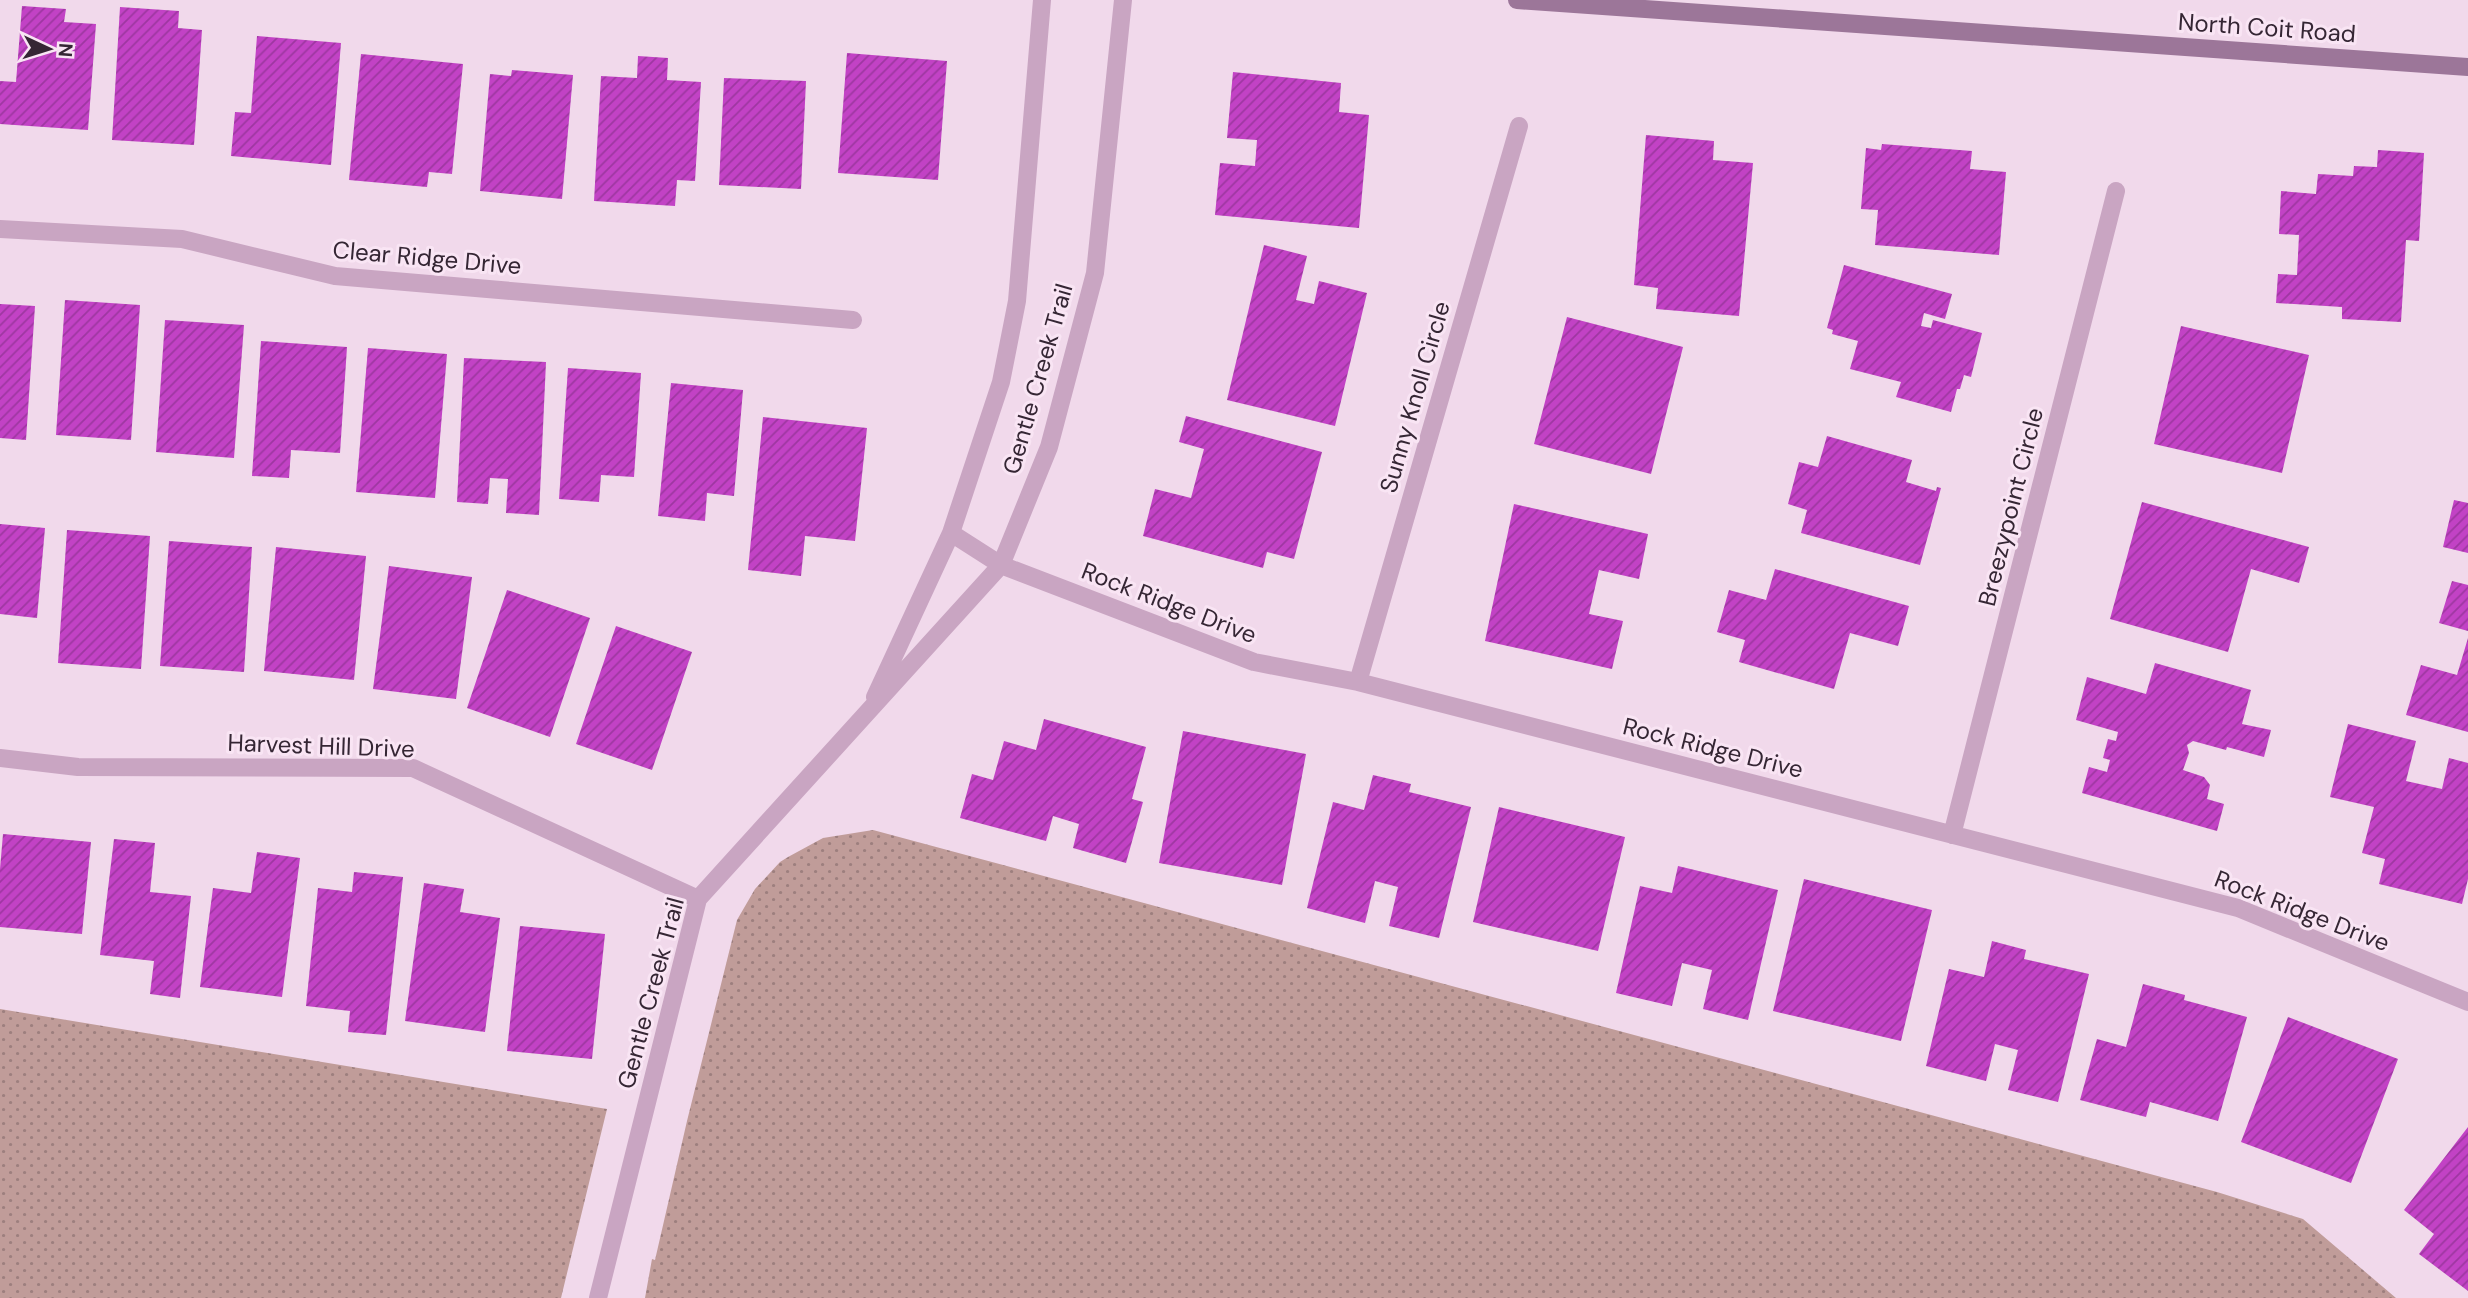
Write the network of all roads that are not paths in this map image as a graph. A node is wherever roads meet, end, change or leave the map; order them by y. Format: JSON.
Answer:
{"nodes":[{"id":1,"x":1042,"y":0,"type":"edge"},
{"id":2,"x":1124,"y":0,"type":"edge"},
{"id":3,"x":1517,"y":0,"type":"edge"},
{"id":4,"x":2468,"y":67,"type":"edge"},
{"id":5,"x":1519,"y":126,"type":"dead end"},
{"id":6,"x":2116,"y":191,"type":"dead end"},
{"id":7,"x":0,"y":229,"type":"edge"},
{"id":8,"x":853,"y":320,"type":"dead end"},
{"id":9,"x":951,"y":533,"type":"junction"},
{"id":10,"x":1001,"y":565,"type":"junction"},
{"id":11,"x":1358,"y":682,"type":"junction"},
{"id":12,"x":866,"y":716,"type":"junction"},
{"id":13,"x":0,"y":758,"type":"edge"},
{"id":14,"x":1952,"y":835,"type":"junction"},
{"id":15,"x":698,"y":899,"type":"junction"},
{"id":16,"x":2468,"y":1002,"type":"edge"},
{"id":17,"x":598,"y":1298,"type":"edge"}],
"edges":[{"from":1,"to":9,"type":"street","name":"Gentle Creek Trail"},
{"from":2,"to":10,"type":"street","name":"Gentle Creek Trail"},
{"from":3,"to":4,"type":"street","name":"North Coit Road"},
{"from":5,"to":11,"type":"street","name":"Sunny Knoll Circle"},
{"from":6,"to":14,"type":"street","name":"Breezypoint Circle"},
{"from":7,"to":8,"type":"street","name":"Clear Ridge Drive"},
{"from":9,"to":10,"type":"street","name":"Rock Ridge Drive"},
{"from":9,"to":12,"type":"street","name":"Gentle Creek Trail"},
{"from":10,"to":11,"type":"street","name":"Rock Ridge Drive"},
{"from":10,"to":12,"type":"street","name":"Gentle Creek Trail"},
{"from":11,"to":14,"type":"street","name":"Rock Ridge Drive"},
{"from":12,"to":15,"type":"street","name":"Gentle Creek Trail"},
{"from":13,"to":15,"type":"street","name":"Harvest Hill Drive"},
{"from":14,"to":16,"type":"street","name":"Rock Ridge Drive"},
{"from":15,"to":17,"type":"street","name":"Gentle Creek Trail"}]}
